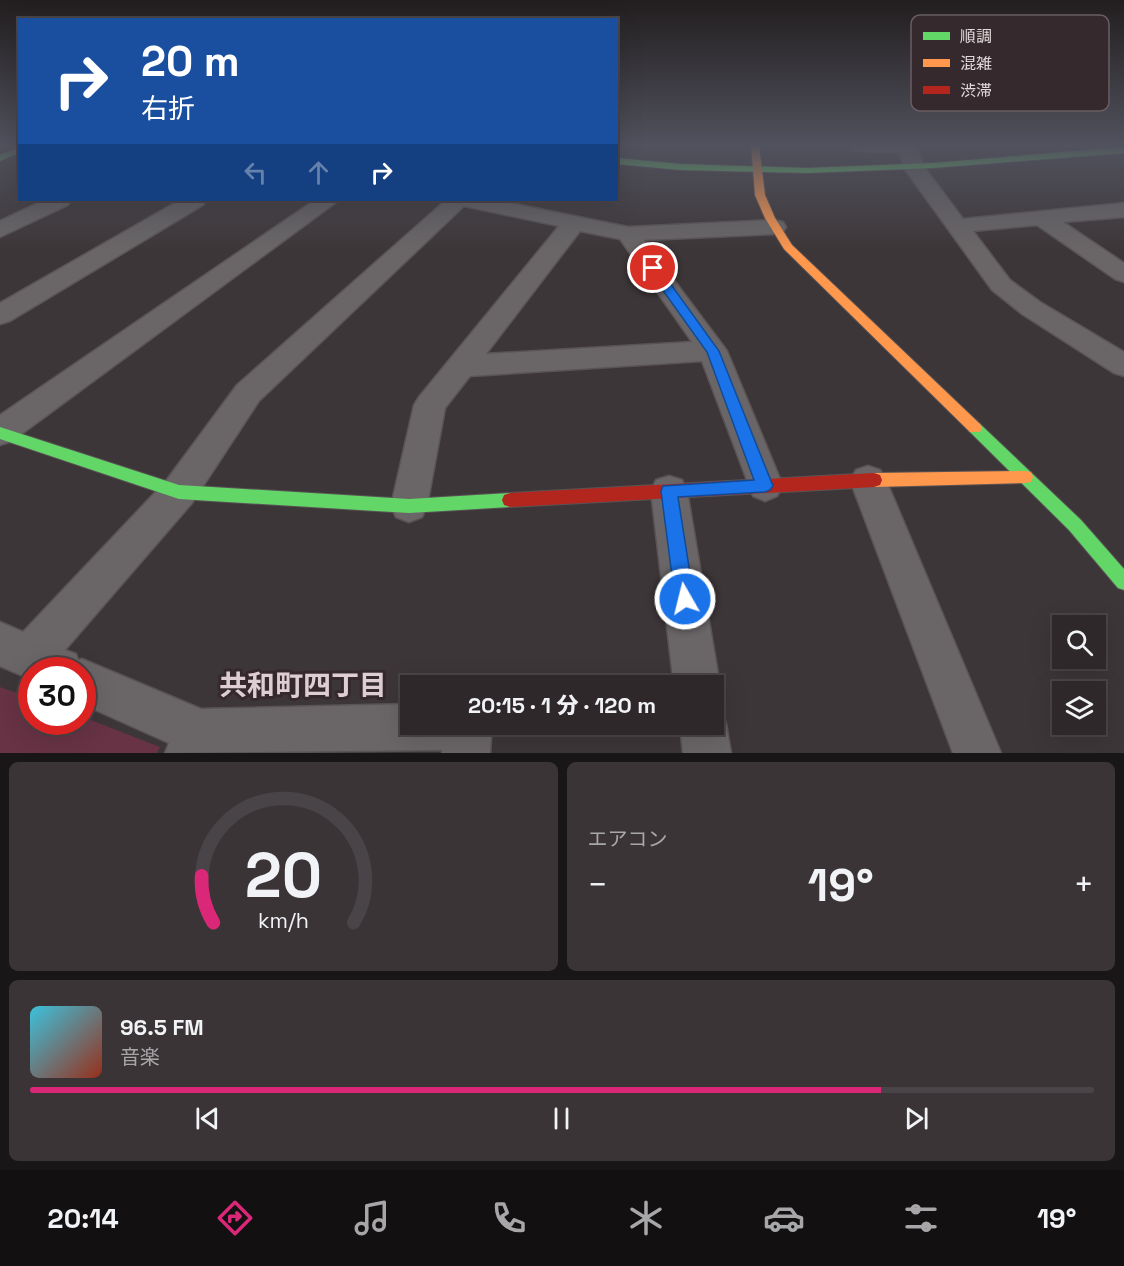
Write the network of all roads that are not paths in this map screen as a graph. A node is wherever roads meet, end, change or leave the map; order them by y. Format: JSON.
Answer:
{"nodes":[{"id":1,"x":758,"y":180,"type":"edge"},
{"id":2,"x":923,"y":180,"type":"edge"},
{"id":3,"x":58,"y":201,"type":"edge"},
{"id":4,"x":193,"y":201,"type":"edge"},
{"id":5,"x":327,"y":201,"type":"edge"},
{"id":6,"x":457,"y":201,"type":"edge"},
{"id":7,"x":472,"y":201,"type":"edge"},
{"id":8,"x":1124,"y":210,"type":"edge"},
{"id":9,"x":1040,"y":218,"type":"junction"},
{"id":10,"x":574,"y":223,"type":"junction"},
{"id":11,"x":956,"y":226,"type":"junction"},
{"id":12,"x":775,"y":227,"type":"junction"},
{"id":13,"x":0,"y":230,"type":"edge"},
{"id":14,"x":628,"y":234,"type":"junction"},
{"id":15,"x":1124,"y":274,"type":"edge"},
{"id":16,"x":0,"y":315,"type":"edge"},
{"id":17,"x":713,"y":351,"type":"junction"},
{"id":18,"x":460,"y":366,"type":"junction"},
{"id":19,"x":1124,"y":366,"type":"edge"},
{"id":20,"x":0,"y":433,"type":"edge"},
{"id":21,"x":1025,"y":477,"type":"junction"},
{"id":22,"x":868,"y":480,"type":"junction"},
{"id":23,"x":765,"y":486,"type":"junction"},
{"id":24,"x":669,"y":491,"type":"junction"},
{"id":25,"x":179,"y":492,"type":"junction"},
{"id":26,"x":409,"y":506,"type":"junction"},
{"id":27,"x":1124,"y":582,"type":"edge"},
{"id":28,"x":30,"y":657,"type":"edge"},
{"id":29,"x":695,"y":675,"type":"edge"},
{"id":30,"x":96,"y":689,"type":"edge"},
{"id":31,"x":705,"y":735,"type":"edge"},
{"id":32,"x":194,"y":743,"type":"edge"},
{"id":33,"x":466,"y":753,"type":"edge"},
{"id":34,"x":707,"y":753,"type":"edge"},
{"id":35,"x":977,"y":753,"type":"edge"}],
"edges":[{"from":1,"to":12,"type":"street"},
{"from":2,"to":11,"type":"street"},
{"from":3,"to":13,"type":"street"},
{"from":4,"to":16,"type":"street"},
{"from":5,"to":20,"type":"street"},
{"from":6,"to":25,"type":"street"},
{"from":7,"to":10,"type":"street"},
{"from":8,"to":9,"type":"street"},
{"from":9,"to":11,"type":"street"},
{"from":9,"to":15,"type":"street"},
{"from":10,"to":14,"type":"street"},
{"from":10,"to":18,"type":"street"},
{"from":11,"to":19,"type":"street"},
{"from":12,"to":14,"type":"street"},
{"from":12,"to":21,"type":"street"},
{"from":14,"to":17,"type":"street"},
{"from":17,"to":18,"type":"street"},
{"from":17,"to":23,"type":"street"},
{"from":18,"to":26,"type":"street"},
{"from":20,"to":25,"type":"street"},
{"from":21,"to":22,"type":"street"},
{"from":21,"to":27,"type":"street"},
{"from":22,"to":23,"type":"street"},
{"from":22,"to":35,"type":"street"},
{"from":23,"to":24,"type":"street"},
{"from":24,"to":26,"type":"street"},
{"from":24,"to":29,"type":"street"},
{"from":25,"to":26,"type":"street"},
{"from":25,"to":28,"type":"street"},
{"from":30,"to":32,"type":"street"},
{"from":31,"to":34,"type":"street"},
{"from":32,"to":33,"type":"street"}]}
